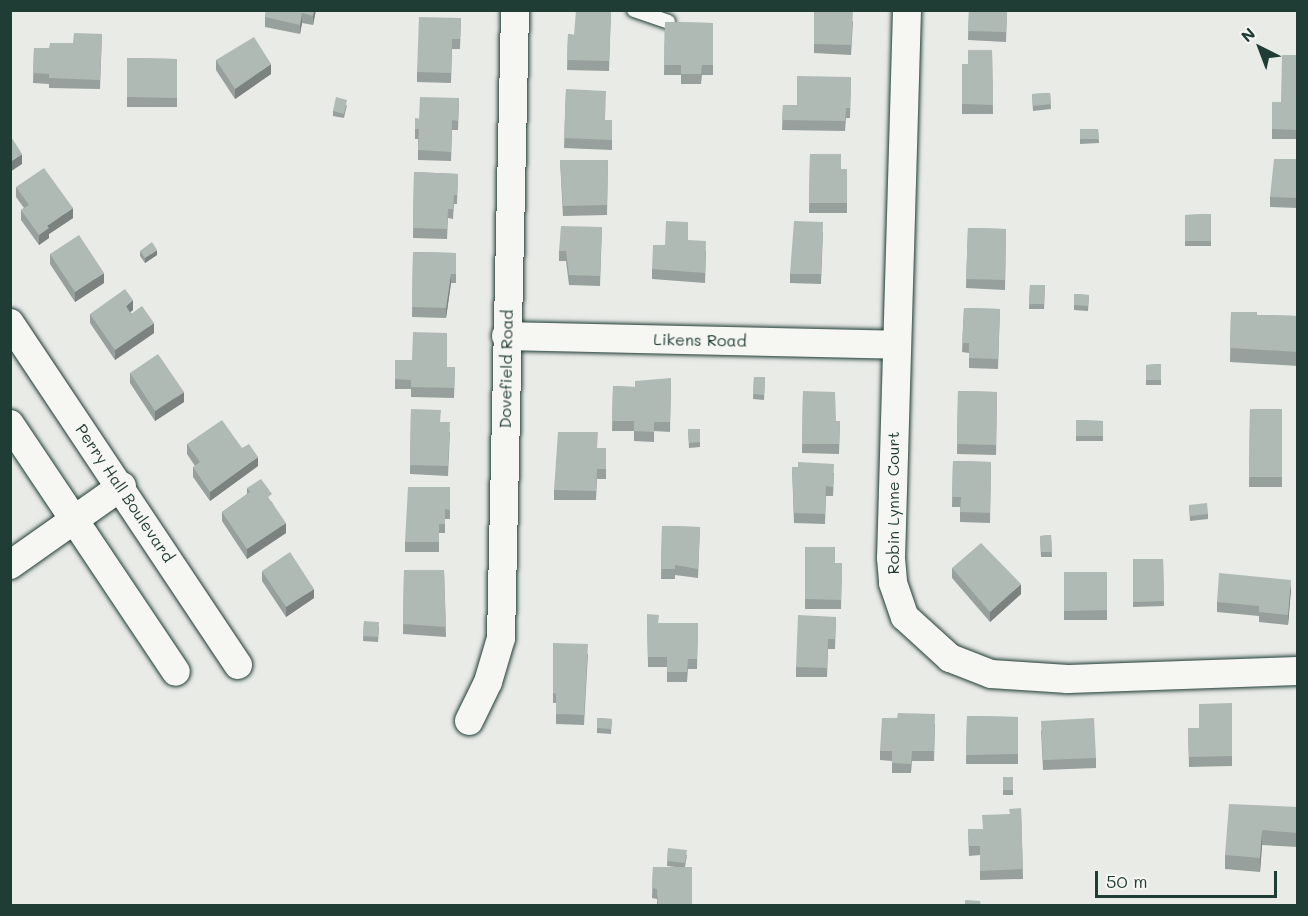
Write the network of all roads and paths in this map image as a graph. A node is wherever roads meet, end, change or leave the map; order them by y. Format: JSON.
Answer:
{"nodes":[{"id":1,"x":515,"y":10,"type":"edge"},
{"id":2,"x":634,"y":10,"type":"edge"},
{"id":3,"x":907,"y":10,"type":"edge"},
{"id":4,"x":668,"y":22,"type":"edge"},
{"id":5,"x":10,"y":323,"type":"edge"},
{"id":6,"x":506,"y":336,"type":"junction"},
{"id":7,"x":894,"y":345,"type":"junction"},
{"id":8,"x":10,"y":424,"type":"edge"},
{"id":9,"x":122,"y":486,"type":"junction"},
{"id":10,"x":75,"y":519,"type":"junction"},
{"id":11,"x":10,"y":565,"type":"edge"},
{"id":12,"x":238,"y":664,"type":"dead end"},
{"id":13,"x":1298,"y":671,"type":"edge"},
{"id":14,"x":176,"y":672,"type":"dead end"},
{"id":15,"x":469,"y":721,"type":"dead end"}],
"edges":[{"from":1,"to":6,"type":"street","name":"Dovefield Road"},
{"from":2,"to":4,"type":"lane"},
{"from":3,"to":7,"type":"street","name":"Robin Lynne Court"},
{"from":5,"to":9,"type":"street","name":"Perry Hall Boulevard"},
{"from":6,"to":7,"type":"street","name":"Likens Road"},
{"from":6,"to":15,"type":"street","name":"Dovefield Road"},
{"from":7,"to":13,"type":"street","name":"Robin Lynne Court"},
{"from":8,"to":10,"type":"street"},
{"from":9,"to":10,"type":"street"},
{"from":9,"to":12,"type":"street","name":"Perry Hall Boulevard"},
{"from":10,"to":11,"type":"street"},
{"from":10,"to":14,"type":"street"}]}
